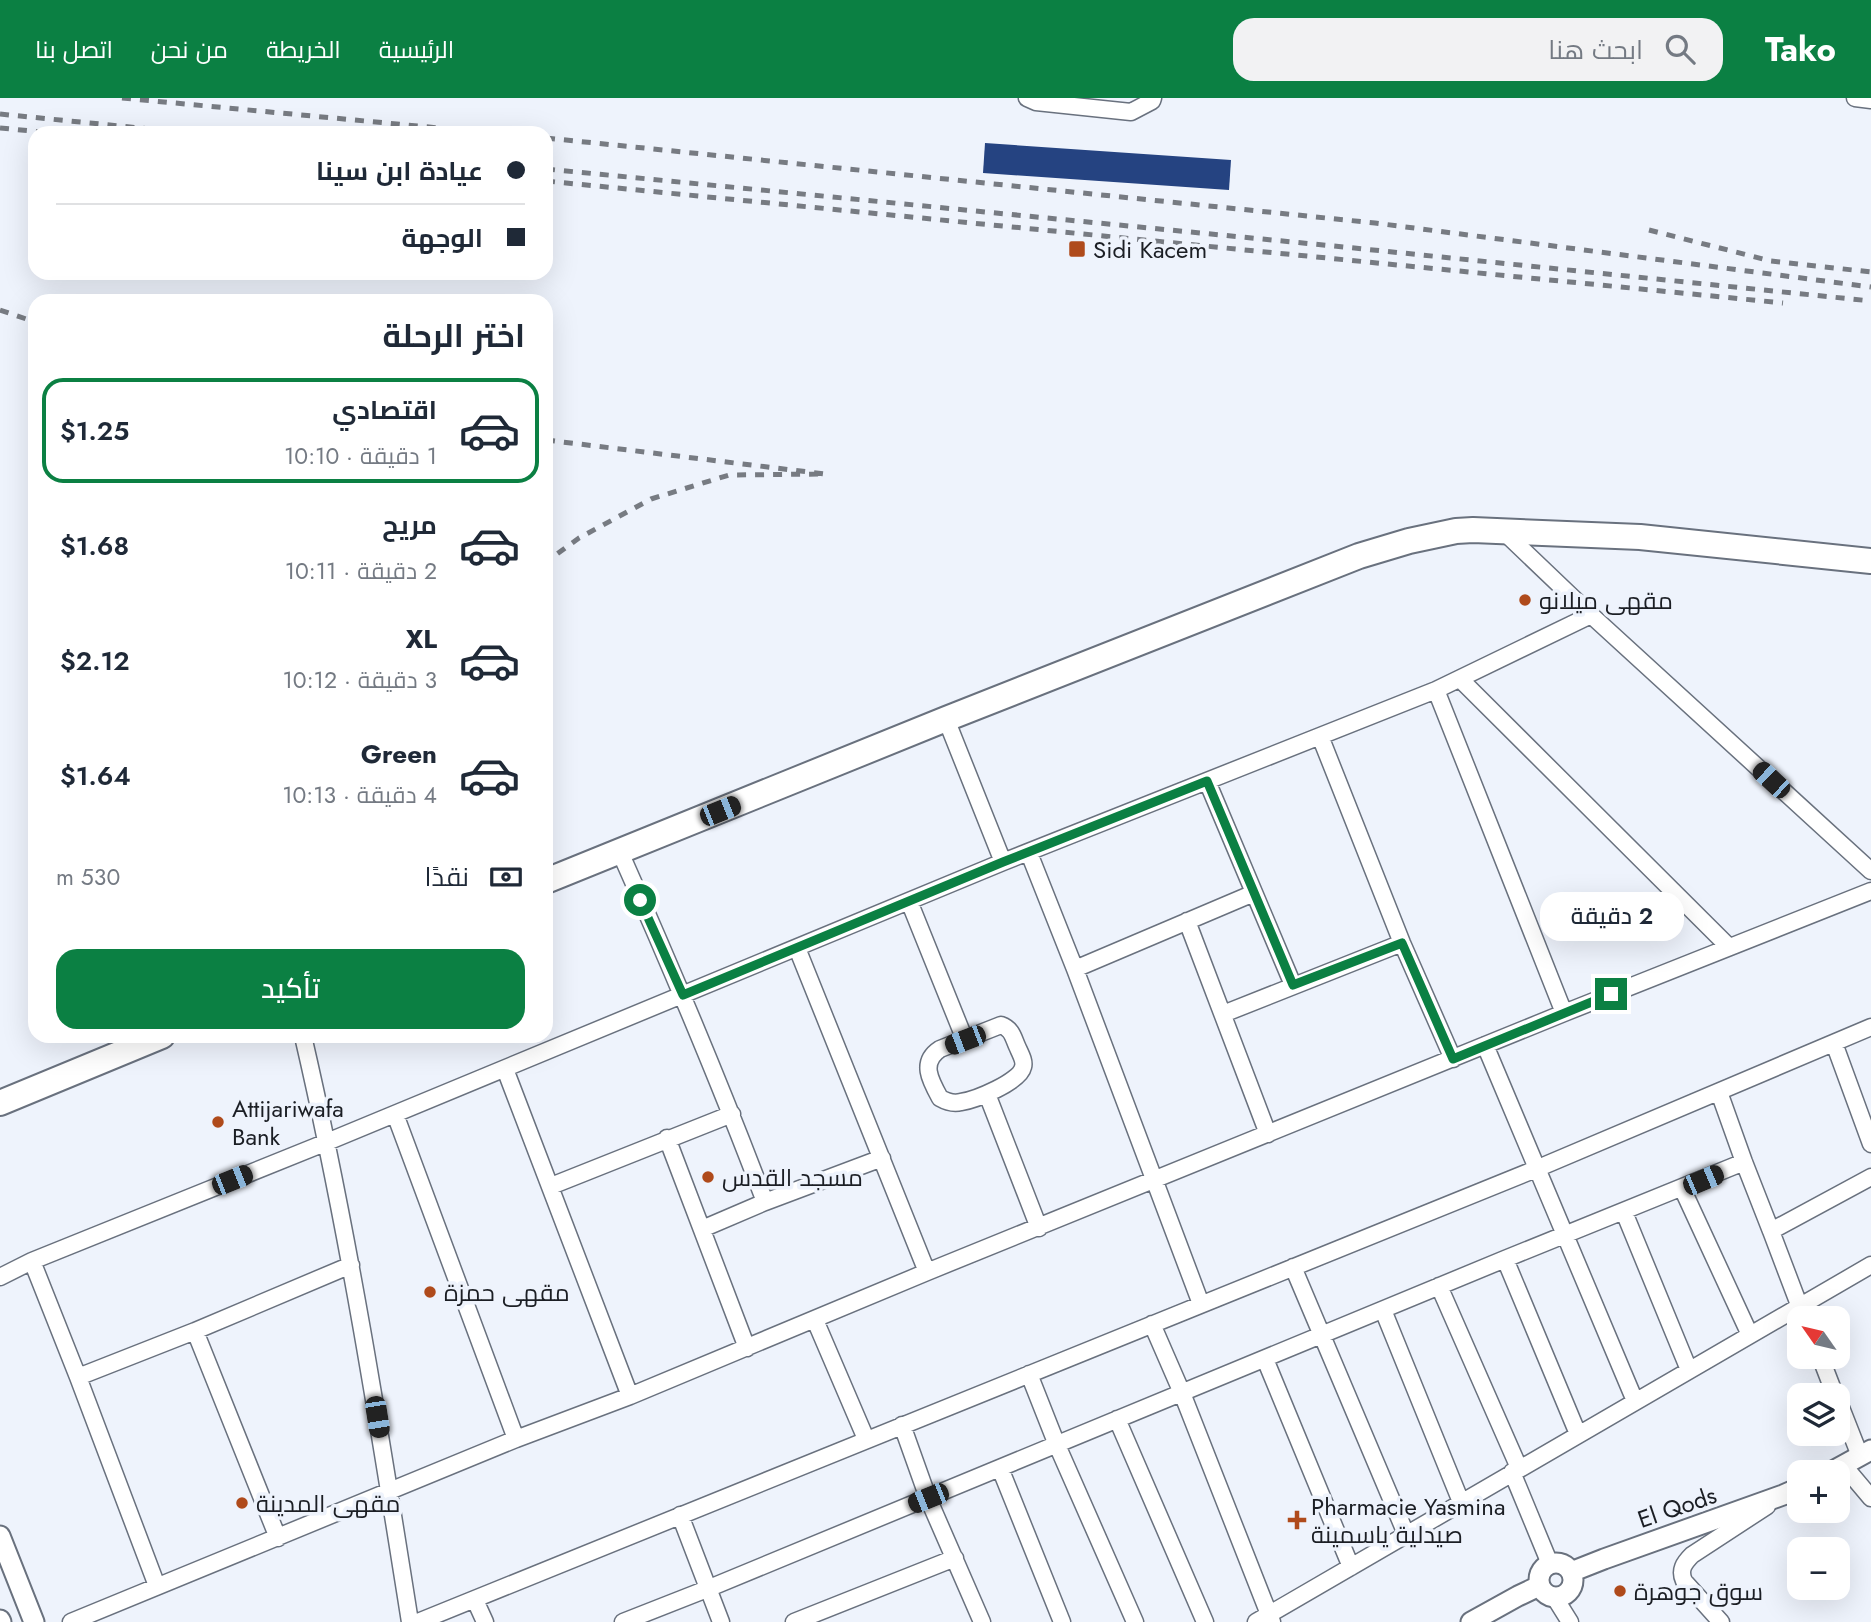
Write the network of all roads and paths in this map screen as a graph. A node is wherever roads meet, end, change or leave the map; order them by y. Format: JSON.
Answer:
{"nodes":[{"id":1,"x":1027,"y":98,"type":"edge"},
{"id":2,"x":1153,"y":98,"type":"edge"},
{"id":3,"x":1855,"y":98,"type":"edge"},
{"id":4,"x":1871,"y":100,"type":"edge"},
{"id":5,"x":1502,"y":530,"type":"junction"},
{"id":6,"x":1871,"y":561,"type":"edge"},
{"id":7,"x":1591,"y":615,"type":"junction"},
{"id":8,"x":1460,"y":679,"type":"junction"},
{"id":9,"x":1436,"y":690,"type":"junction"},
{"id":10,"x":946,"y":719,"type":"junction"},
{"id":11,"x":1320,"y":736,"type":"junction"},
{"id":12,"x":1207,"y":781,"type":"junction"},
{"id":13,"x":620,"y":852,"type":"junction"},
{"id":14,"x":1029,"y":853,"type":"junction"},
{"id":15,"x":1003,"y":862,"type":"junction"},
{"id":16,"x":1871,"y":871,"type":"edge"},
{"id":17,"x":553,"y":878,"type":"edge"},
{"id":18,"x":1871,"y":891,"type":"edge"},
{"id":19,"x":1254,"y":893,"type":"junction"},
{"id":20,"x":909,"y":901,"type":"junction"},
{"id":21,"x":1187,"y":921,"type":"junction"},
{"id":22,"x":1402,"y":943,"type":"junction"},
{"id":23,"x":1729,"y":947,"type":"junction"},
{"id":24,"x":797,"y":948,"type":"junction"},
{"id":25,"x":1075,"y":969,"type":"junction"},
{"id":26,"x":1293,"y":985,"type":"junction"},
{"id":27,"x":683,"y":995,"type":"junction"},
{"id":28,"x":1564,"y":1013,"type":"junction"},
{"id":29,"x":1223,"y":1014,"type":"junction"},
{"id":30,"x":1871,"y":1027,"type":"edge"},
{"id":31,"x":965,"y":1040,"type":"junction"},
{"id":32,"x":145,"y":1043,"type":"edge"},
{"id":33,"x":305,"y":1043,"type":"edge"},
{"id":34,"x":1834,"y":1043,"type":"junction"},
{"id":35,"x":1485,"y":1045,"type":"junction"},
{"id":36,"x":1453,"y":1059,"type":"junction"},
{"id":37,"x":505,"y":1069,"type":"junction"},
{"id":38,"x":1719,"y":1092,"type":"junction"},
{"id":39,"x":986,"y":1094,"type":"junction"},
{"id":40,"x":0,"y":1103,"type":"edge"},
{"id":41,"x":395,"y":1114,"type":"junction"},
{"id":42,"x":732,"y":1114,"type":"junction"},
{"id":43,"x":1268,"y":1134,"type":"junction"},
{"id":44,"x":667,"y":1138,"type":"junction"},
{"id":45,"x":327,"y":1142,"type":"junction"},
{"id":46,"x":1871,"y":1144,"type":"edge"},
{"id":47,"x":882,"y":1158,"type":"junction"},
{"id":48,"x":1744,"y":1163,"type":"junction"},
{"id":49,"x":1536,"y":1169,"type":"junction"},
{"id":50,"x":1871,"y":1177,"type":"edge"},
{"id":51,"x":1154,"y":1181,"type":"junction"},
{"id":52,"x":551,"y":1186,"type":"junction"},
{"id":53,"x":1682,"y":1188,"type":"junction"},
{"id":54,"x":765,"y":1202,"type":"junction"},
{"id":55,"x":1624,"y":1212,"type":"junction"},
{"id":56,"x":1039,"y":1228,"type":"junction"},
{"id":57,"x":702,"y":1229,"type":"junction"},
{"id":58,"x":1771,"y":1231,"type":"junction"},
{"id":59,"x":1565,"y":1236,"type":"junction"},
{"id":60,"x":1505,"y":1259,"type":"junction"},
{"id":61,"x":32,"y":1261,"type":"junction"},
{"id":62,"x":351,"y":1265,"type":"junction"},
{"id":63,"x":1871,"y":1265,"type":"edge"},
{"id":64,"x":1293,"y":1267,"type":"junction"},
{"id":65,"x":927,"y":1272,"type":"junction"},
{"id":66,"x":0,"y":1277,"type":"edge"},
{"id":67,"x":1439,"y":1286,"type":"junction"},
{"id":68,"x":1201,"y":1304,"type":"junction"},
{"id":69,"x":1800,"y":1306,"type":"edge"},
{"id":70,"x":1811,"y":1306,"type":"edge"},
{"id":71,"x":1384,"y":1310,"type":"junction"},
{"id":72,"x":1787,"y":1319,"type":"edge"},
{"id":73,"x":815,"y":1320,"type":"junction"},
{"id":74,"x":1152,"y":1324,"type":"junction"},
{"id":75,"x":195,"y":1331,"type":"junction"},
{"id":76,"x":1323,"y":1335,"type":"junction"},
{"id":77,"x":1750,"y":1335,"type":"junction"},
{"id":78,"x":747,"y":1348,"type":"junction"},
{"id":79,"x":1265,"y":1359,"type":"junction"},
{"id":80,"x":1689,"y":1370,"type":"junction"},
{"id":81,"x":1029,"y":1374,"type":"junction"},
{"id":82,"x":78,"y":1377,"type":"junction"},
{"id":83,"x":1182,"y":1393,"type":"junction"},
{"id":84,"x":630,"y":1396,"type":"junction"},
{"id":85,"x":1635,"y":1401,"type":"junction"},
{"id":86,"x":1118,"y":1419,"type":"junction"},
{"id":87,"x":902,"y":1425,"type":"junction"},
{"id":88,"x":1578,"y":1434,"type":"junction"},
{"id":89,"x":516,"y":1439,"type":"junction"},
{"id":90,"x":866,"y":1439,"type":"junction"},
{"id":91,"x":1057,"y":1445,"type":"junction"},
{"id":92,"x":1852,"y":1461,"type":"edge"},
{"id":93,"x":1000,"y":1468,"type":"junction"},
{"id":94,"x":1516,"y":1470,"type":"junction"},
{"id":95,"x":389,"y":1492,"type":"junction"},
{"id":96,"x":1787,"y":1493,"type":"edge"},
{"id":97,"x":1787,"y":1495,"type":"edge"},
{"id":98,"x":928,"y":1498,"type":"junction"},
{"id":99,"x":1871,"y":1498,"type":"edge"},
{"id":100,"x":1461,"y":1502,"type":"junction"},
{"id":101,"x":680,"y":1515,"type":"junction"},
{"id":102,"x":1406,"y":1534,"type":"junction"},
{"id":103,"x":0,"y":1536,"type":"edge"},
{"id":104,"x":278,"y":1538,"type":"junction"},
{"id":105,"x":955,"y":1558,"type":"junction"},
{"id":106,"x":1550,"y":1564,"type":"junction"},
{"id":107,"x":6,"y":1567,"type":"edge"},
{"id":108,"x":1351,"y":1567,"type":"junction"},
{"id":109,"x":1571,"y":1572,"type":"junction"},
{"id":110,"x":157,"y":1586,"type":"junction"},
{"id":111,"x":707,"y":1589,"type":"junction"},
{"id":112,"x":1547,"y":1592,"type":"junction"},
{"id":113,"x":475,"y":1600,"type":"junction"},
{"id":114,"x":1266,"y":1620,"type":"edge"},
{"id":115,"x":980,"y":1621,"type":"edge"},
{"id":116,"x":34,"y":1622,"type":"edge"},
{"id":117,"x":71,"y":1622,"type":"edge"},
{"id":118,"x":410,"y":1622,"type":"edge"},
{"id":119,"x":418,"y":1622,"type":"edge"},
{"id":120,"x":485,"y":1622,"type":"edge"},
{"id":121,"x":623,"y":1622,"type":"edge"},
{"id":122,"x":721,"y":1622,"type":"edge"},
{"id":123,"x":794,"y":1622,"type":"edge"},
{"id":124,"x":1062,"y":1622,"type":"edge"},
{"id":125,"x":1135,"y":1622,"type":"edge"},
{"id":126,"x":1205,"y":1622,"type":"edge"},
{"id":127,"x":1471,"y":1622,"type":"edge"},
{"id":128,"x":1570,"y":1622,"type":"edge"},
{"id":129,"x":1721,"y":1622,"type":"edge"}],
"edges":[{"from":1,"to":2,"type":"street"},
{"from":3,"to":4,"type":"street"},
{"from":5,"to":6,"type":"main road"},
{"from":5,"to":7,"type":"street"},
{"from":5,"to":10,"type":"main road"},
{"from":7,"to":8,"type":"street"},
{"from":7,"to":16,"type":"street"},
{"from":8,"to":9,"type":"street"},
{"from":8,"to":23,"type":"street"},
{"from":9,"to":11,"type":"street"},
{"from":9,"to":28,"type":"street"},
{"from":10,"to":13,"type":"main road"},
{"from":10,"to":15,"type":"street"},
{"from":11,"to":12,"type":"street"},
{"from":11,"to":22,"type":"street"},
{"from":12,"to":14,"type":"street"},
{"from":12,"to":19,"type":"street"},
{"from":13,"to":17,"type":"main road"},
{"from":13,"to":27,"type":"street"},
{"from":14,"to":15,"type":"street"},
{"from":14,"to":25,"type":"street"},
{"from":15,"to":20,"type":"street"},
{"from":18,"to":23,"type":"street"},
{"from":19,"to":21,"type":"street"},
{"from":19,"to":26,"type":"street"},
{"from":20,"to":24,"type":"street"},
{"from":20,"to":31,"type":"street"},
{"from":21,"to":25,"type":"street"},
{"from":21,"to":29,"type":"street"},
{"from":22,"to":26,"type":"street"},
{"from":22,"to":36,"type":"street"},
{"from":23,"to":28,"type":"street"},
{"from":24,"to":27,"type":"street"},
{"from":24,"to":47,"type":"street"},
{"from":25,"to":51,"type":"street"},
{"from":26,"to":29,"type":"street"},
{"from":27,"to":37,"type":"street"},
{"from":27,"to":42,"type":"street"},
{"from":28,"to":35,"type":"street"},
{"from":29,"to":43,"type":"street"},
{"from":30,"to":34,"type":"street"},
{"from":31,"to":39,"type":"street"},
{"from":31,"to":39,"type":"street"},
{"from":32,"to":40,"type":"main road"},
{"from":33,"to":45,"type":"street"},
{"from":34,"to":38,"type":"street"},
{"from":34,"to":46,"type":"street"},
{"from":35,"to":36,"type":"street"},
{"from":35,"to":49,"type":"street"},
{"from":36,"to":43,"type":"street"},
{"from":37,"to":41,"type":"street"},
{"from":37,"to":52,"type":"street"},
{"from":38,"to":48,"type":"street"},
{"from":38,"to":49,"type":"street"},
{"from":39,"to":56,"type":"street"},
{"from":41,"to":45,"type":"street"},
{"from":41,"to":89,"type":"street"},
{"from":42,"to":44,"type":"street"},
{"from":42,"to":54,"type":"street"},
{"from":43,"to":51,"type":"street"},
{"from":44,"to":52,"type":"street"},
{"from":44,"to":57,"type":"street"},
{"from":45,"to":61,"type":"street"},
{"from":45,"to":62,"type":"street"},
{"from":47,"to":54,"type":"street"},
{"from":47,"to":65,"type":"street"},
{"from":48,"to":53,"type":"street"},
{"from":48,"to":58,"type":"street"},
{"from":49,"to":59,"type":"street"},
{"from":49,"to":64,"type":"street"},
{"from":50,"to":58,"type":"street"},
{"from":51,"to":56,"type":"street"},
{"from":51,"to":68,"type":"street"},
{"from":52,"to":84,"type":"street"},
{"from":53,"to":55,"type":"street"},
{"from":53,"to":77,"type":"street"},
{"from":54,"to":57,"type":"street"},
{"from":55,"to":59,"type":"street"},
{"from":55,"to":80,"type":"street"},
{"from":56,"to":65,"type":"street"},
{"from":57,"to":78,"type":"street"},
{"from":58,"to":69,"type":"street"},
{"from":59,"to":60,"type":"street"},
{"from":59,"to":85,"type":"street"},
{"from":60,"to":67,"type":"street"},
{"from":60,"to":88,"type":"street"},
{"from":61,"to":66,"type":"street"},
{"from":61,"to":82,"type":"street"},
{"from":62,"to":75,"type":"street"},
{"from":62,"to":95,"type":"street"},
{"from":63,"to":70,"type":"street"},
{"from":64,"to":68,"type":"street"},
{"from":64,"to":76,"type":"street"},
{"from":65,"to":73,"type":"street"},
{"from":67,"to":71,"type":"street"},
{"from":67,"to":94,"type":"street"},
{"from":68,"to":74,"type":"street"},
{"from":71,"to":76,"type":"street"},
{"from":71,"to":100,"type":"street"},
{"from":72,"to":77,"type":"street"},
{"from":73,"to":78,"type":"street"},
{"from":73,"to":90,"type":"street"},
{"from":74,"to":81,"type":"street"},
{"from":74,"to":83,"type":"street"},
{"from":75,"to":82,"type":"street"},
{"from":75,"to":104,"type":"street"},
{"from":76,"to":79,"type":"street"},
{"from":76,"to":102,"type":"street"},
{"from":77,"to":80,"type":"street"},
{"from":78,"to":84,"type":"street"},
{"from":79,"to":83,"type":"street"},
{"from":79,"to":108,"type":"street"},
{"from":80,"to":85,"type":"street"},
{"from":81,"to":87,"type":"street"},
{"from":81,"to":91,"type":"street"},
{"from":82,"to":110,"type":"street"},
{"from":83,"to":86,"type":"street"},
{"from":83,"to":114,"type":"street"},
{"from":84,"to":89,"type":"street"},
{"from":85,"to":88,"type":"street"},
{"from":86,"to":91,"type":"street"},
{"from":86,"to":126,"type":"street"},
{"from":87,"to":90,"type":"street"},
{"from":87,"to":98,"type":"street"},
{"from":88,"to":94,"type":"street"},
{"from":89,"to":95,"type":"street"},
{"from":90,"to":101,"type":"street"},
{"from":91,"to":93,"type":"street"},
{"from":91,"to":125,"type":"street"},
{"from":92,"to":99,"type":"street"},
{"from":93,"to":98,"type":"street"},
{"from":93,"to":124,"type":"street"},
{"from":94,"to":100,"type":"street"},
{"from":94,"to":106,"type":"street"},
{"from":95,"to":104,"type":"street"},
{"from":95,"to":118,"type":"street"},
{"from":96,"to":109,"type":"street","name":"El Qods"},
{"from":97,"to":129,"type":"street"},
{"from":98,"to":105,"type":"street"},
{"from":98,"to":111,"type":"street"},
{"from":100,"to":102,"type":"street"},
{"from":101,"to":111,"type":"street"},
{"from":101,"to":113,"type":"street"},
{"from":102,"to":108,"type":"street"},
{"from":103,"to":107,"type":"street"},
{"from":104,"to":110,"type":"street"},
{"from":105,"to":115,"type":"street"},
{"from":105,"to":123,"type":"street"},
{"from":106,"to":109,"type":"street"},
{"from":106,"to":112,"type":"street"},
{"from":107,"to":116,"type":"street"},
{"from":108,"to":114,"type":"street"},
{"from":109,"to":112,"type":"street"},
{"from":110,"to":117,"type":"street"},
{"from":111,"to":121,"type":"street"},
{"from":111,"to":122,"type":"street"},
{"from":112,"to":127,"type":"street"},
{"from":112,"to":128,"type":"street"},
{"from":113,"to":119,"type":"street"},
{"from":113,"to":120,"type":"street"}]}
